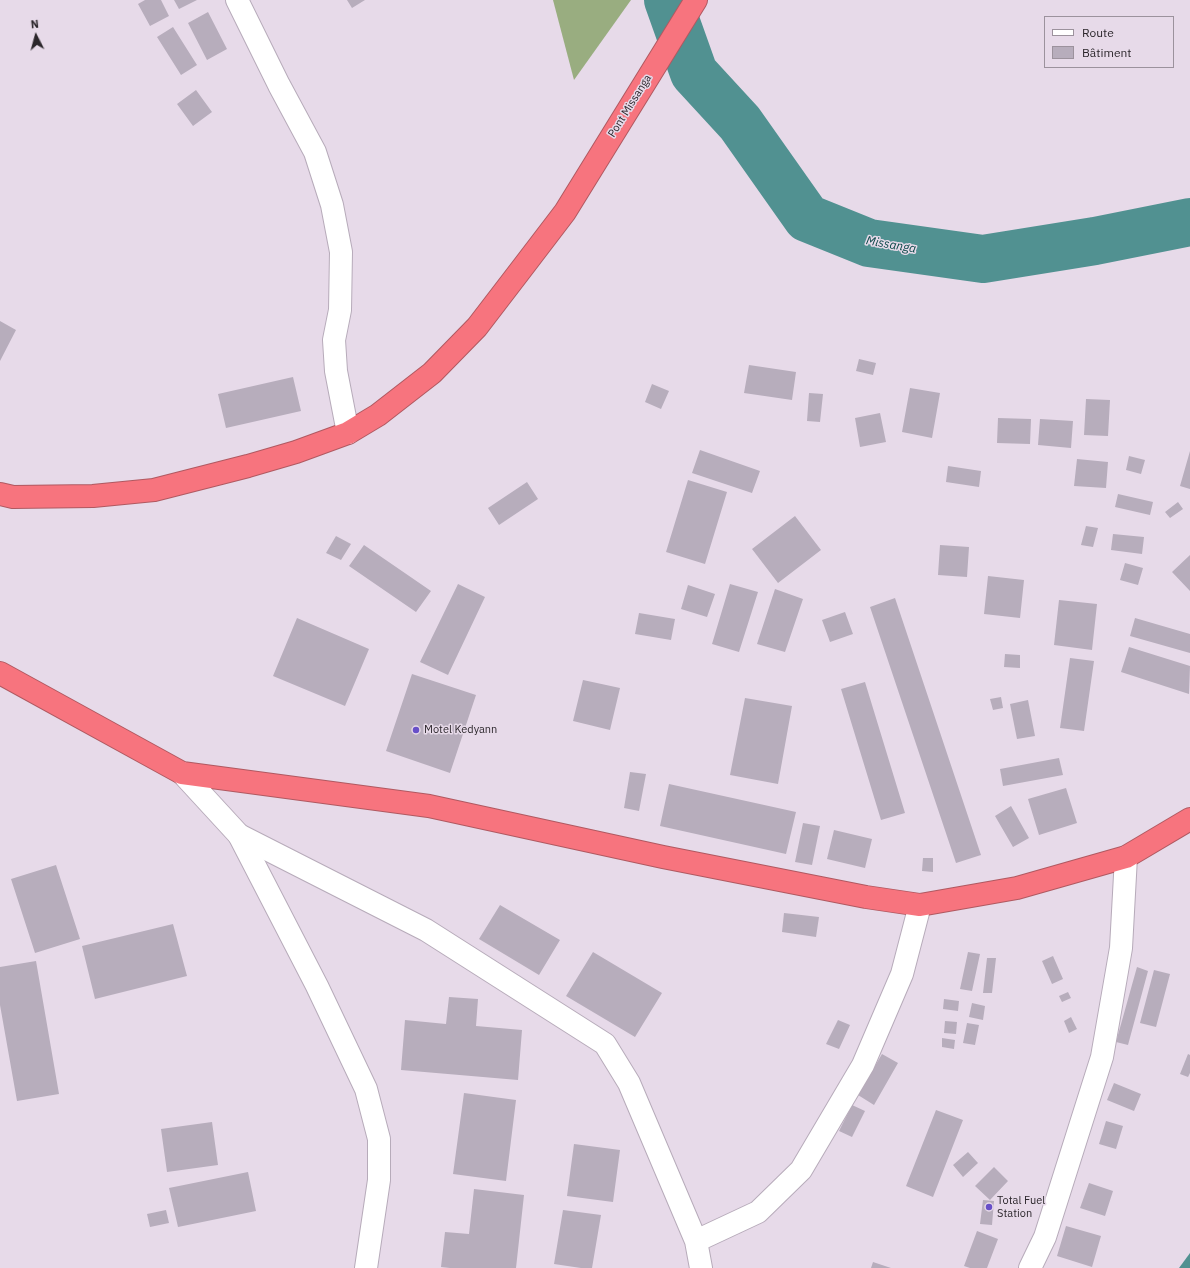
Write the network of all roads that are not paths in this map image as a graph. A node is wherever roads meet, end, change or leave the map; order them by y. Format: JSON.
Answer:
{"nodes":[{"id":1,"x":237,"y":0,"type":"edge"},
{"id":2,"x":696,"y":0,"type":"edge"},
{"id":3,"x":348,"y":433,"type":"junction"},
{"id":4,"x":0,"y":494,"type":"edge"},
{"id":5,"x":0,"y":673,"type":"edge"},
{"id":6,"x":182,"y":773,"type":"junction"},
{"id":7,"x":1190,"y":819,"type":"edge"},
{"id":8,"x":240,"y":835,"type":"junction"},
{"id":9,"x":1126,"y":857,"type":"junction"},
{"id":10,"x":920,"y":904,"type":"junction"},
{"id":11,"x":696,"y":1241,"type":"junction"},
{"id":12,"x":366,"y":1268,"type":"edge"},
{"id":13,"x":701,"y":1268,"type":"edge"},
{"id":14,"x":1030,"y":1268,"type":"edge"}],
"edges":[{"from":1,"to":3,"type":"street"},
{"from":2,"to":3,"type":"highway","name":"Pont Missanga"},
{"from":3,"to":4,"type":"highway","name":"Pont Missanga"},
{"from":5,"to":6,"type":"highway"},
{"from":6,"to":8,"type":"street"},
{"from":6,"to":10,"type":"highway"},
{"from":7,"to":9,"type":"highway"},
{"from":8,"to":11,"type":"street"},
{"from":8,"to":12,"type":"street"},
{"from":9,"to":10,"type":"highway"},
{"from":9,"to":14,"type":"street"},
{"from":10,"to":11,"type":"street"},
{"from":11,"to":13,"type":"street"}]}
